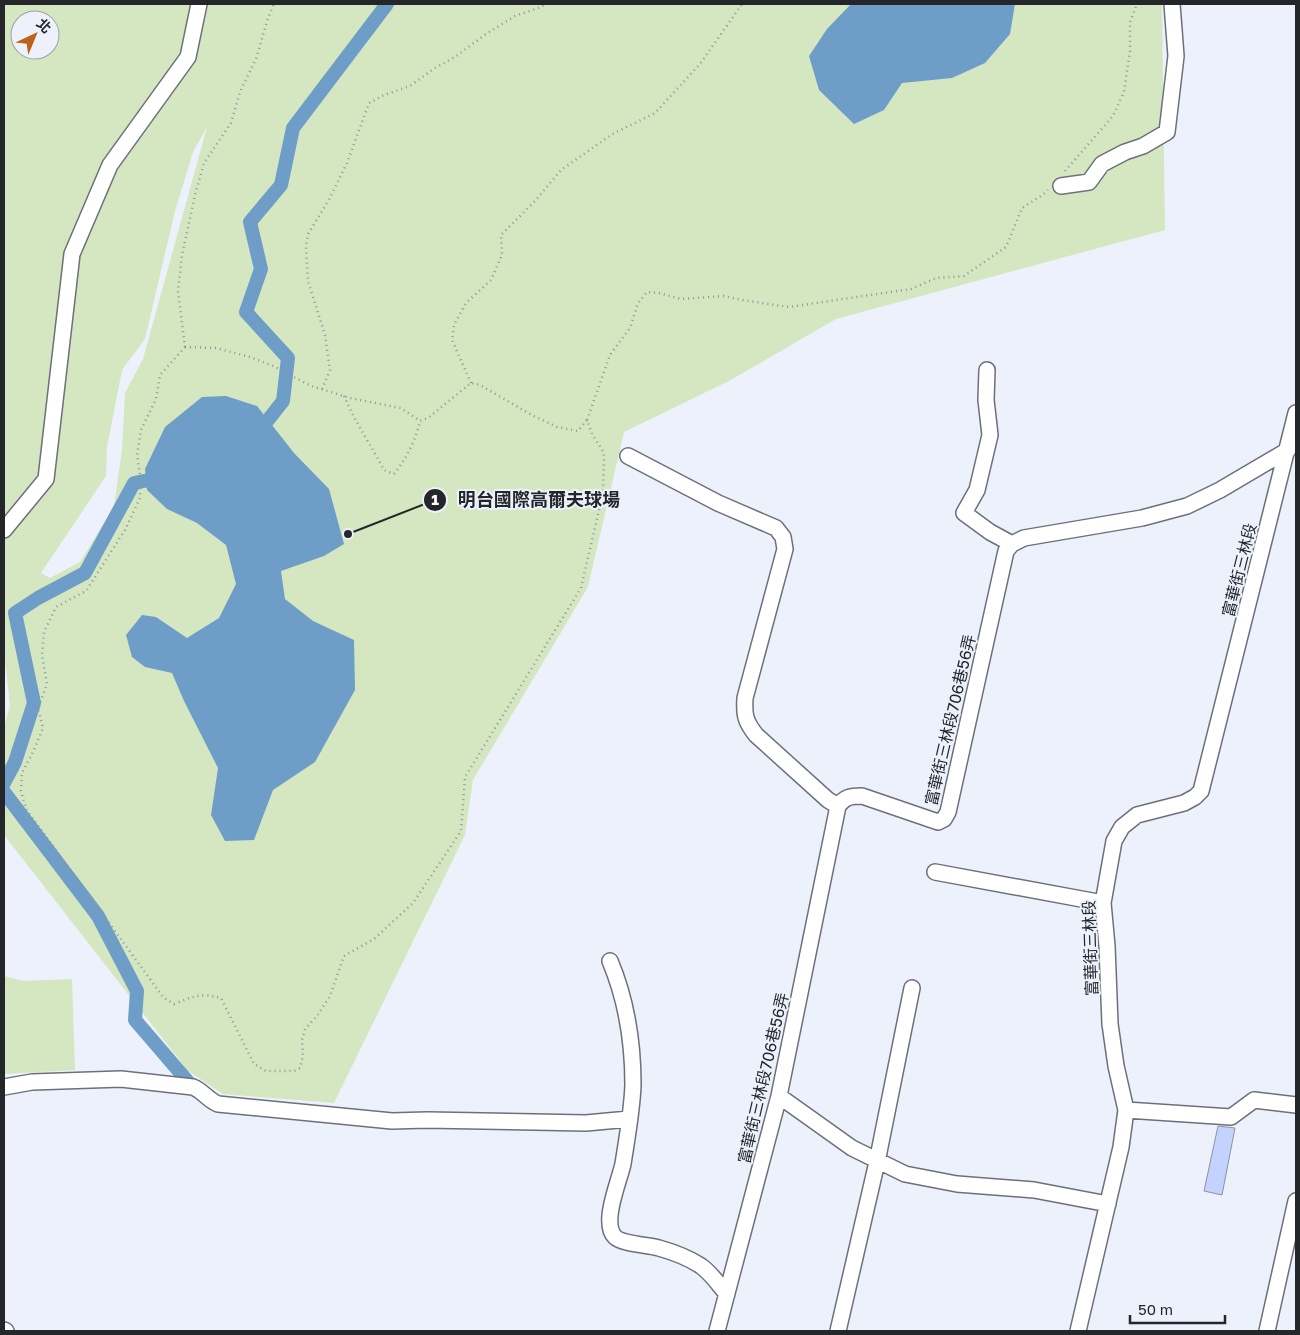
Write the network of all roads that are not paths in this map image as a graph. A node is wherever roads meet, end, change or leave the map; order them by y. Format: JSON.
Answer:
{"nodes":[{"id":1,"x":199,"y":4,"type":"edge"},
{"id":2,"x":1172,"y":4,"type":"edge"},
{"id":3,"x":1057,"y":184,"type":"road end"},
{"id":4,"x":987,"y":370,"type":"dead end"},
{"id":5,"x":1296,"y":413,"type":"edge"},
{"id":6,"x":1288,"y":450,"type":"junction"},
{"id":7,"x":628,"y":456,"type":"dead end"},
{"id":8,"x":4,"y":530,"type":"edge"},
{"id":9,"x":1012,"y":544,"type":"junction"},
{"id":10,"x":838,"y":806,"type":"junction"},
{"id":11,"x":936,"y":872,"type":"dead end"},
{"id":12,"x":1103,"y":903,"type":"junction"},
{"id":13,"x":610,"y":962,"type":"dead end"},
{"id":14,"x":912,"y":988,"type":"dead end"},
{"id":15,"x":4,"y":1087,"type":"edge"},
{"id":16,"x":779,"y":1096,"type":"junction"},
{"id":17,"x":1296,"y":1105,"type":"edge"},
{"id":18,"x":1126,"y":1110,"type":"junction"},
{"id":19,"x":629,"y":1119,"type":"junction"},
{"id":20,"x":877,"y":1162,"type":"junction"},
{"id":21,"x":1296,"y":1201,"type":"edge"},
{"id":22,"x":1108,"y":1204,"type":"junction"},
{"id":23,"x":727,"y":1294,"type":"junction"},
{"id":24,"x":718,"y":1331,"type":"edge"},
{"id":25,"x":838,"y":1331,"type":"edge"},
{"id":26,"x":1078,"y":1331,"type":"edge"},
{"id":27,"x":1267,"y":1331,"type":"edge"}],
"edges":[{"from":1,"to":8,"type":"street"},
{"from":2,"to":3,"type":"street"},
{"from":4,"to":9,"type":"street"},
{"from":5,"to":6,"type":"street","name":"富華街三林段"},
{"from":6,"to":9,"type":"street"},
{"from":6,"to":12,"type":"street","name":"富華街三林段"},
{"from":7,"to":10,"type":"street"},
{"from":9,"to":10,"type":"street","name":"富華街三林段706巷56弄"},
{"from":10,"to":16,"type":"street","name":"富華街三林段706巷56弄"},
{"from":11,"to":12,"type":"street"},
{"from":12,"to":18,"type":"street","name":"富華街三林段"},
{"from":13,"to":19,"type":"street"},
{"from":14,"to":20,"type":"street"},
{"from":15,"to":19,"type":"street"},
{"from":16,"to":20,"type":"street"},
{"from":16,"to":23,"type":"street","name":"富華街三林段706巷56弄"},
{"from":17,"to":18,"type":"street"},
{"from":18,"to":22,"type":"street","name":"富華街三林段"},
{"from":19,"to":23,"type":"street"},
{"from":20,"to":22,"type":"street"},
{"from":20,"to":25,"type":"street"},
{"from":21,"to":27,"type":"street"},
{"from":22,"to":26,"type":"street","name":"富華街三林段"},
{"from":23,"to":24,"type":"street","name":"富華街三林段706巷56弄"}]}
